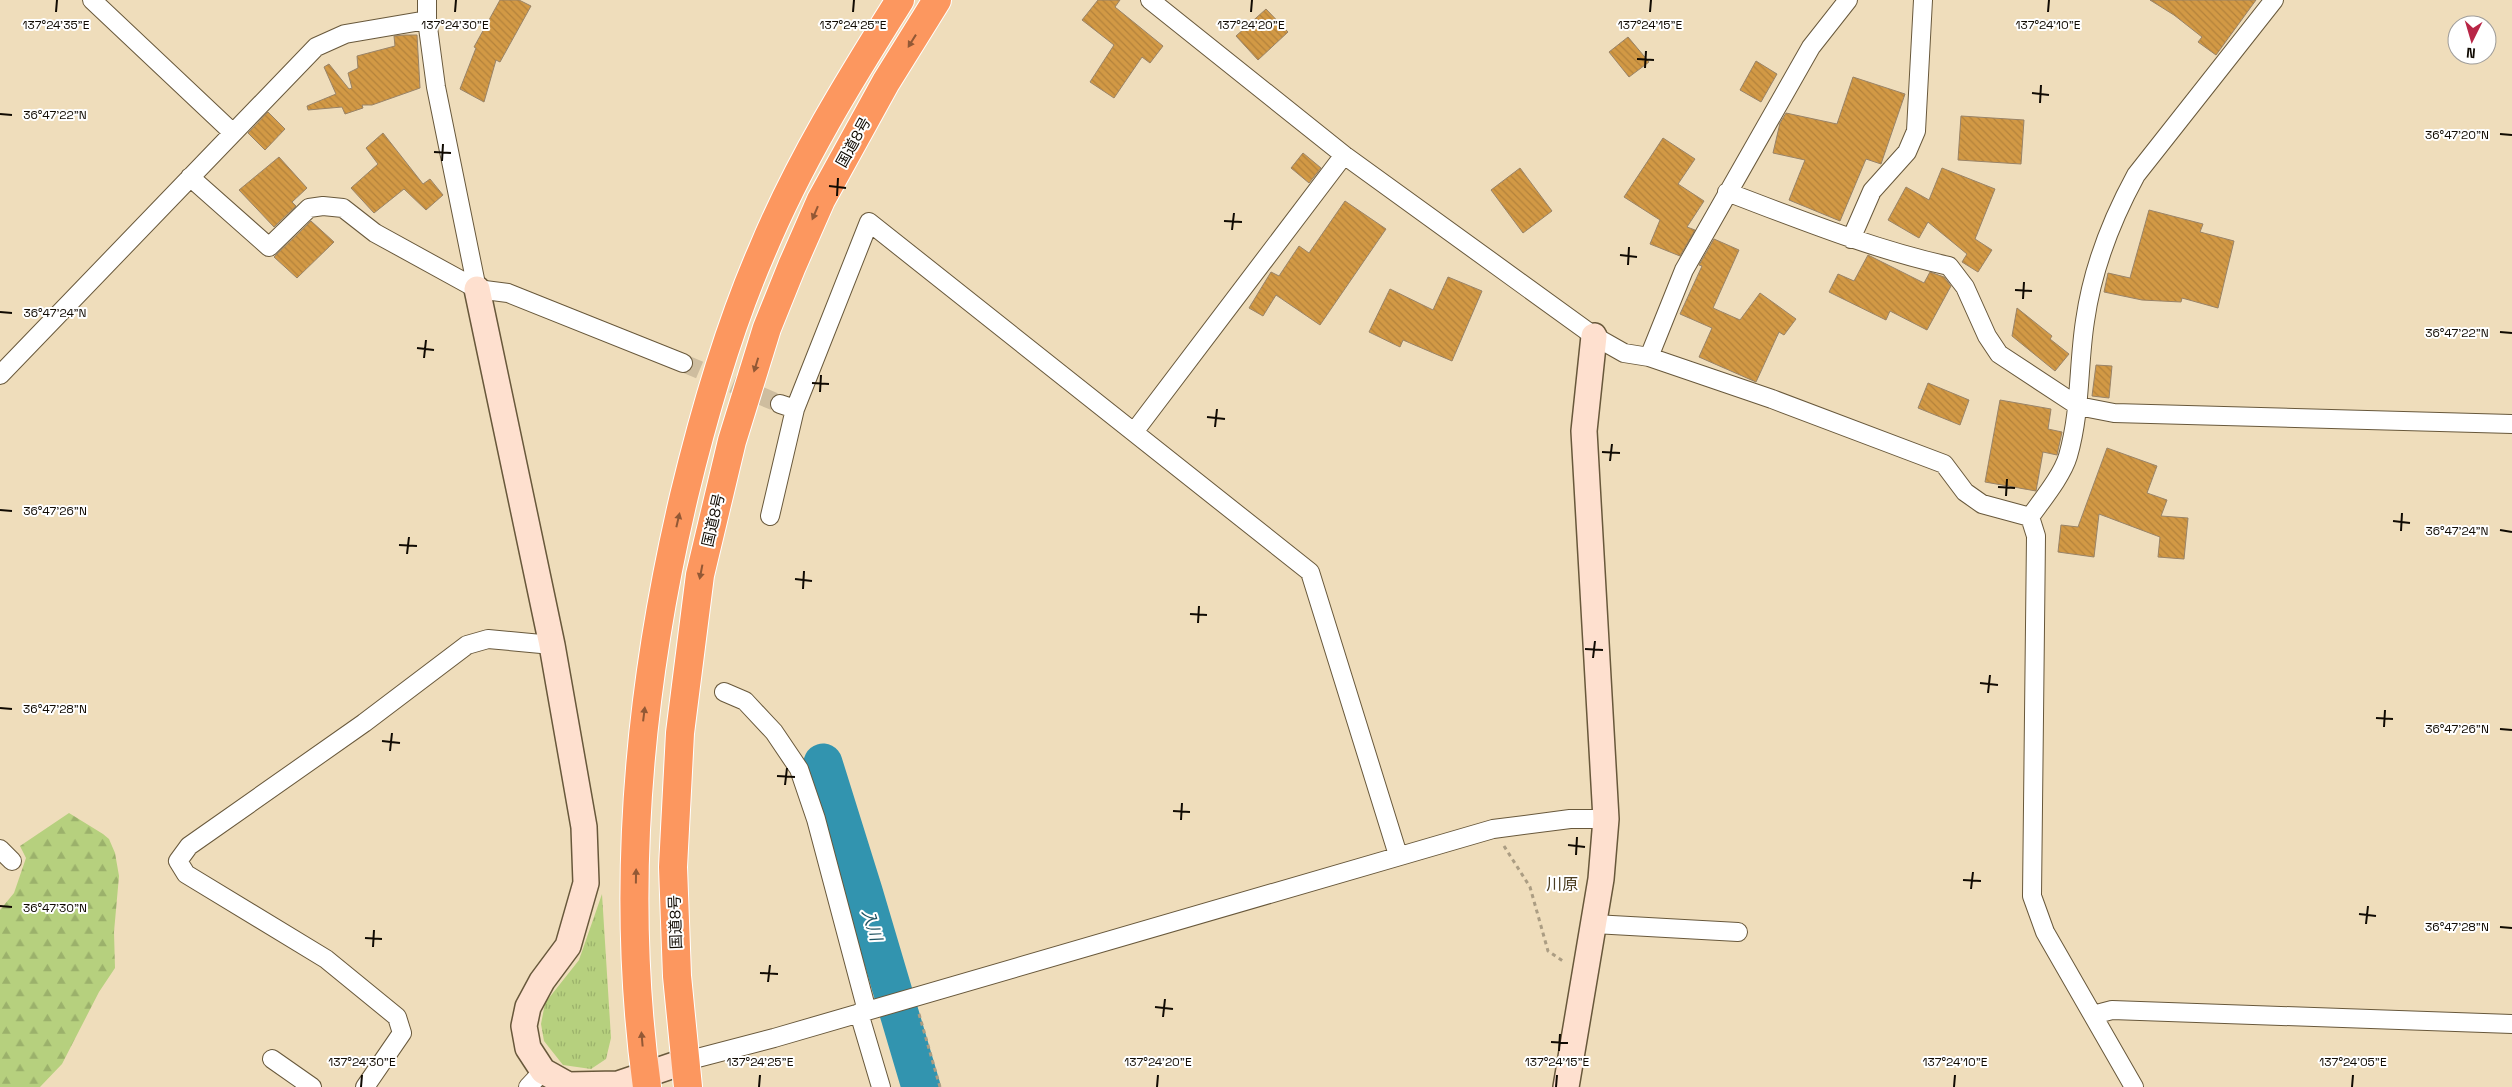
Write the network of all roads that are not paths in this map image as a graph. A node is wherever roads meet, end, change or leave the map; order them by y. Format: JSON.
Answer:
{"nodes":[{"id":1,"x":92,"y":0,"type":"edge"},
{"id":2,"x":427,"y":0,"type":"edge"},
{"id":3,"x":900,"y":0,"type":"edge"},
{"id":4,"x":938,"y":0,"type":"edge"},
{"id":5,"x":1150,"y":0,"type":"edge"},
{"id":6,"x":1848,"y":0,"type":"edge"},
{"id":7,"x":1922,"y":0,"type":"edge"},
{"id":8,"x":2274,"y":0,"type":"edge"},
{"id":9,"x":427,"y":20,"type":"junction"},
{"id":10,"x":232,"y":132,"type":"junction"},
{"id":11,"x":1344,"y":155,"type":"junction"},
{"id":12,"x":190,"y":176,"type":"junction"},
{"id":13,"x":1727,"y":192,"type":"junction"},
{"id":14,"x":1851,"y":240,"type":"junction"},
{"id":15,"x":477,"y":289,"type":"junction"},
{"id":16,"x":1594,"y":336,"type":"junction"},
{"id":17,"x":1649,"y":357,"type":"junction"},
{"id":18,"x":683,"y":363,"type":"tunnel mouth"},
{"id":19,"x":0,"y":375,"type":"edge"},
{"id":20,"x":2078,"y":406,"type":"junction"},
{"id":21,"x":2512,"y":424,"type":"edge"},
{"id":22,"x":1134,"y":432,"type":"junction"},
{"id":23,"x":770,"y":516,"type":"dead end"},
{"id":24,"x":2030,"y":517,"type":"junction"},
{"id":25,"x":552,"y":645,"type":"junction"},
{"id":26,"x":724,"y":692,"type":"dead end"},
{"id":27,"x":1606,"y":819,"type":"junction"},
{"id":28,"x":1398,"y":855,"type":"junction"},
{"id":29,"x":1594,"y":924,"type":"junction"},
{"id":30,"x":1738,"y":932,"type":"dead end"},
{"id":31,"x":863,"y":1012,"type":"junction"},
{"id":32,"x":2092,"y":1015,"type":"junction"},
{"id":33,"x":2512,"y":1024,"type":"edge"},
{"id":34,"x":272,"y":1059,"type":"dead end"},
{"id":35,"x":687,"y":1074,"type":"edge"},
{"id":36,"x":536,"y":1079,"type":"edge"},
{"id":37,"x":646,"y":1081,"type":"edge"},
{"id":38,"x":312,"y":1087,"type":"edge"},
{"id":39,"x":364,"y":1087,"type":"edge"},
{"id":40,"x":881,"y":1087,"type":"edge"},
{"id":41,"x":1566,"y":1087,"type":"edge"},
{"id":42,"x":2134,"y":1087,"type":"edge"}],
"edges":[{"from":1,"to":10,"type":"street"},
{"from":2,"to":9,"type":"street"},
{"from":37,"to":3,"type":"highway","one_way":true},
{"from":4,"to":35,"type":"highway","name":"国道8号","one_way":true},
{"from":5,"to":11,"type":"street"},
{"from":6,"to":13,"type":"street"},
{"from":7,"to":14,"type":"street"},
{"from":8,"to":20,"type":"street"},
{"from":9,"to":10,"type":"street"},
{"from":9,"to":15,"type":"street"},
{"from":10,"to":12,"type":"street"},
{"from":11,"to":16,"type":"street"},
{"from":11,"to":22,"type":"street"},
{"from":12,"to":15,"type":"street"},
{"from":12,"to":19,"type":"street"},
{"from":13,"to":14,"type":"street"},
{"from":13,"to":17,"type":"street"},
{"from":14,"to":20,"type":"street"},
{"from":15,"to":18,"type":"street"},
{"from":15,"to":25,"type":"street"},
{"from":16,"to":17,"type":"street"},
{"from":16,"to":27,"type":"street"},
{"from":17,"to":24,"type":"street"},
{"from":20,"to":21,"type":"street"},
{"from":20,"to":24,"type":"street"},
{"from":22,"to":23,"type":"street"},
{"from":22,"to":28,"type":"street"},
{"from":24,"to":32,"type":"street"},
{"from":25,"to":36,"type":"street"},
{"from":25,"to":39,"type":"street"},
{"from":26,"to":31,"type":"street"},
{"from":27,"to":28,"type":"street"},
{"from":27,"to":29,"type":"street"},
{"from":28,"to":31,"type":"street"},
{"from":29,"to":30,"type":"street"},
{"from":29,"to":41,"type":"street"},
{"from":31,"to":35,"type":"street"},
{"from":31,"to":40,"type":"street"},
{"from":32,"to":33,"type":"street"},
{"from":32,"to":42,"type":"street"},
{"from":34,"to":38,"type":"street"},
{"from":35,"to":37,"type":"street"},
{"from":36,"to":37,"type":"street"}]}
